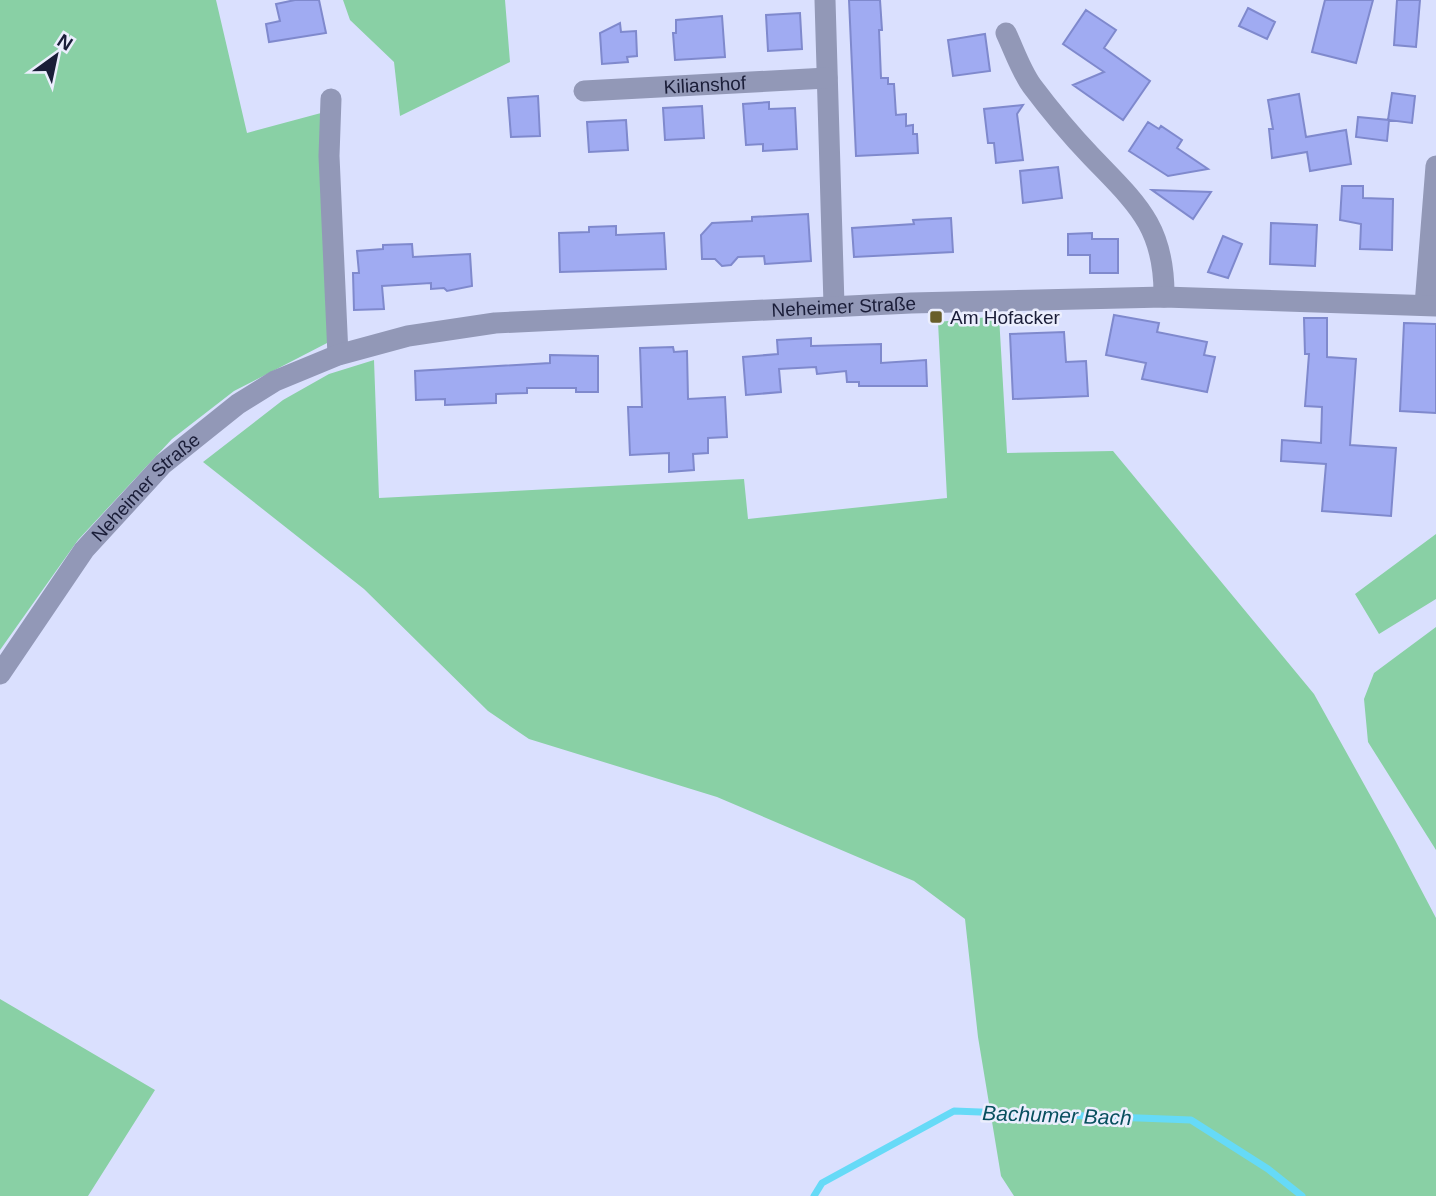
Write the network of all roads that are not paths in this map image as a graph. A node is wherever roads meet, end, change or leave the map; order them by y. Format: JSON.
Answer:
{"nodes":[{"id":1,"x":825,"y":0,"type":"edge"},
{"id":2,"x":1006,"y":33,"type":"dead end"},
{"id":3,"x":827,"y":78,"type":"junction"},
{"id":4,"x":584,"y":91,"type":"dead end"},
{"id":5,"x":331,"y":99,"type":"dead end"},
{"id":6,"x":1436,"y":166,"type":"edge"},
{"id":7,"x":1164,"y":297,"type":"junction"},
{"id":8,"x":834,"y":305,"type":"junction"},
{"id":9,"x":1431,"y":305,"type":"edge"},
{"id":10,"x":338,"y":355,"type":"junction"},
{"id":11,"x":0,"y":674,"type":"edge"}],
"edges":[{"from":1,"to":3,"type":"street"},
{"from":2,"to":7,"type":"street"},
{"from":3,"to":4,"type":"street","name":"Kilianshof"},
{"from":3,"to":8,"type":"street"},
{"from":5,"to":10,"type":"street"},
{"from":6,"to":9,"type":"street"},
{"from":7,"to":8,"type":"street","name":"Neheimer Straße"},
{"from":7,"to":9,"type":"street","name":"Neheimer Straße"},
{"from":8,"to":10,"type":"street","name":"Neheimer Straße"},
{"from":10,"to":11,"type":"street","name":"Neheimer Straße"}]}
